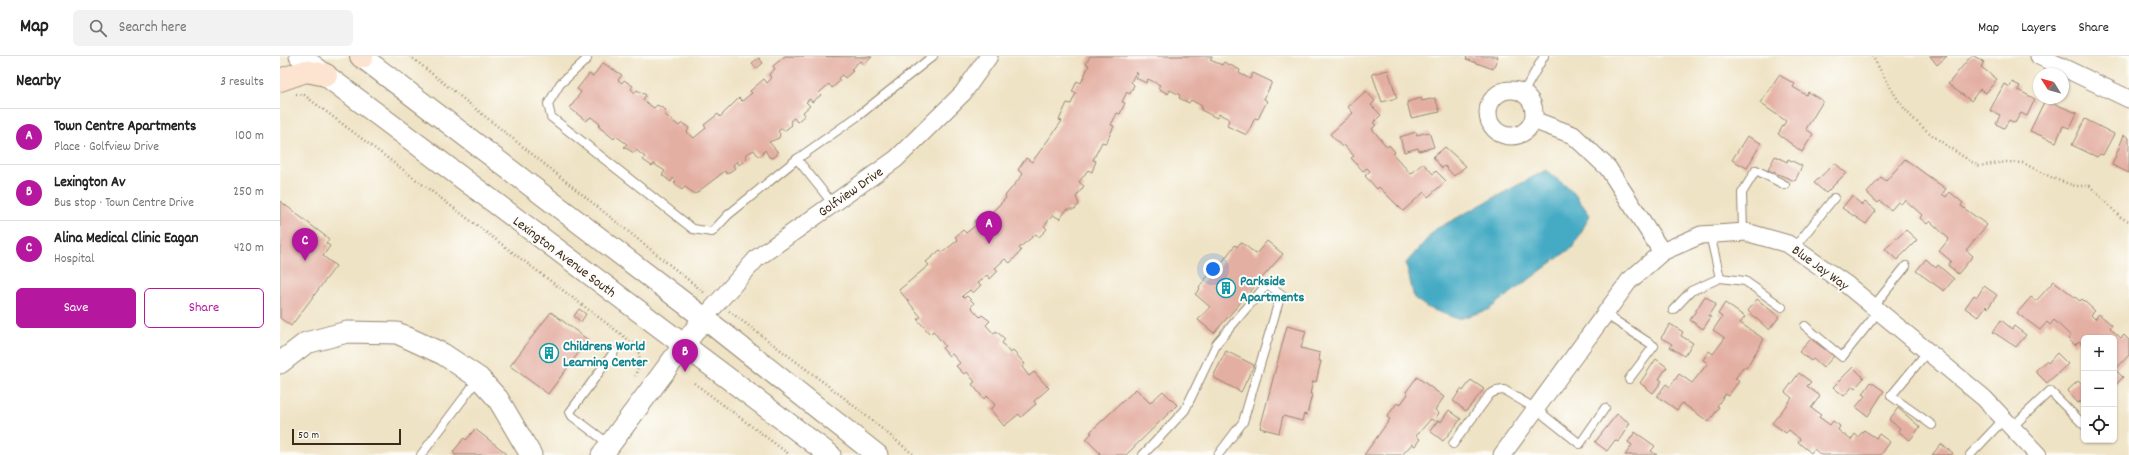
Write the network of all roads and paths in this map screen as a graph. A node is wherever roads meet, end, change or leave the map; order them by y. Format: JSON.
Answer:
{"nodes":[{"id":1,"x":300,"y":56,"type":"edge"},
{"id":2,"x":362,"y":56,"type":"edge"},
{"id":3,"x":410,"y":56,"type":"edge"},
{"id":4,"x":933,"y":56,"type":"edge"},
{"id":5,"x":989,"y":56,"type":"edge"},
{"id":6,"x":1544,"y":56,"type":"edge"},
{"id":7,"x":1872,"y":56,"type":"edge"},
{"id":8,"x":2040,"y":56,"type":"edge"},
{"id":9,"x":587,"y":59,"type":"dead end"},
{"id":10,"x":326,"y":75,"type":"junction"},
{"id":11,"x":286,"y":87,"type":"edge"},
{"id":12,"x":1523,"y":93,"type":"junction"},
{"id":13,"x":2129,"y":99,"type":"edge"},
{"id":14,"x":1534,"y":120,"type":"junction"},
{"id":15,"x":797,"y":159,"type":"junction"},
{"id":16,"x":1786,"y":186,"type":"dead end"},
{"id":17,"x":1834,"y":198,"type":"dead end"},
{"id":18,"x":833,"y":204,"type":"junction"},
{"id":19,"x":2129,"y":221,"type":"edge"},
{"id":20,"x":1743,"y":232,"type":"junction"},
{"id":21,"x":1710,"y":234,"type":"junction"},
{"id":22,"x":1794,"y":248,"type":"junction"},
{"id":23,"x":1662,"y":252,"type":"junction"},
{"id":24,"x":1906,"y":266,"type":"dead end"},
{"id":25,"x":1720,"y":278,"type":"junction"},
{"id":26,"x":718,"y":302,"type":"junction"},
{"id":27,"x":1782,"y":307,"type":"dead end"},
{"id":28,"x":1876,"y":309,"type":"junction"},
{"id":29,"x":1672,"y":310,"type":"dead end"},
{"id":30,"x":1605,"y":314,"type":"junction"},
{"id":31,"x":704,"y":318,"type":"junction"},
{"id":32,"x":1805,"y":326,"type":"dead end"},
{"id":33,"x":684,"y":345,"type":"junction"},
{"id":34,"x":614,"y":352,"type":"dead end"},
{"id":35,"x":1928,"y":352,"type":"junction"},
{"id":36,"x":280,"y":363,"type":"edge"},
{"id":37,"x":635,"y":376,"type":"dead end"},
{"id":38,"x":479,"y":378,"type":"junction"},
{"id":39,"x":1629,"y":379,"type":"dead end"},
{"id":40,"x":694,"y":383,"type":"dead end"},
{"id":41,"x":1605,"y":408,"type":"dead end"},
{"id":42,"x":1536,"y":409,"type":"junction"},
{"id":43,"x":2081,"y":422,"type":"edge"},
{"id":44,"x":2008,"y":423,"type":"junction"},
{"id":45,"x":1932,"y":425,"type":"dead end"},
{"id":46,"x":1453,"y":444,"type":"dead end"},
{"id":47,"x":606,"y":450,"type":"edge"},
{"id":48,"x":421,"y":455,"type":"edge"},
{"id":49,"x":531,"y":455,"type":"edge"},
{"id":50,"x":790,"y":455,"type":"edge"},
{"id":51,"x":830,"y":455,"type":"edge"},
{"id":52,"x":877,"y":455,"type":"edge"},
{"id":53,"x":914,"y":455,"type":"edge"},
{"id":54,"x":1143,"y":455,"type":"edge"},
{"id":55,"x":1218,"y":455,"type":"edge"},
{"id":56,"x":1502,"y":455,"type":"edge"},
{"id":57,"x":1970,"y":455,"type":"edge"},
{"id":58,"x":2038,"y":455,"type":"edge"}],
"edges":[{"from":1,"to":10,"type":"street","name":"Lexington Avenue South"},
{"from":2,"to":31,"type":"street"},
{"from":3,"to":26,"type":"path"},
{"from":4,"to":15,"type":"lane"},
{"from":5,"to":18,"type":"street","name":"Golfview Drive"},
{"from":6,"to":12,"type":"lane"},
{"from":7,"to":19,"type":"path"},
{"from":8,"to":13,"type":"street"},
{"from":9,"to":15,"type":"lane"},
{"from":10,"to":11,"type":"main road"},
{"from":10,"to":33,"type":"street","name":"Lexington Avenue South"},
{"from":11,"to":37,"type":"path"},
{"from":12,"to":14,"type":"street"},
{"from":12,"to":14,"type":"street"},
{"from":14,"to":23,"type":"street"},
{"from":15,"to":18,"type":"lane"},
{"from":16,"to":20,"type":"lane"},
{"from":17,"to":22,"type":"lane"},
{"from":18,"to":26,"type":"street","name":"Golfview Drive"},
{"from":20,"to":21,"type":"street","name":"Blue Jay Way"},
{"from":20,"to":22,"type":"street","name":"Blue Jay Way"},
{"from":21,"to":23,"type":"street","name":"Blue Jay Way"},
{"from":21,"to":25,"type":"lane"},
{"from":22,"to":28,"type":"street","name":"Blue Jay Way"},
{"from":23,"to":30,"type":"street","name":"Blue Jay Way"},
{"from":24,"to":28,"type":"lane"},
{"from":25,"to":27,"type":"lane"},
{"from":25,"to":29,"type":"lane"},
{"from":26,"to":31,"type":"street","name":"Golfview Drive"},
{"from":26,"to":53,"type":"path"},
{"from":28,"to":32,"type":"lane"},
{"from":28,"to":35,"type":"street","name":"Blue Jay Way"},
{"from":30,"to":39,"type":"lane"},
{"from":30,"to":42,"type":"street","name":"Blue Jay Way"},
{"from":31,"to":33,"type":"street"},
{"from":31,"to":52,"type":"street"},
{"from":33,"to":47,"type":"street"},
{"from":33,"to":51,"type":"street","name":"Lexington Avenue South"},
{"from":34,"to":47,"type":"lane"},
{"from":35,"to":44,"type":"street","name":"Blue Jay Way"},
{"from":35,"to":45,"type":"lane"},
{"from":36,"to":38,"type":"street"},
{"from":38,"to":48,"type":"lane"},
{"from":38,"to":49,"type":"street"},
{"from":40,"to":50,"type":"path"},
{"from":41,"to":42,"type":"lane"},
{"from":42,"to":46,"type":"lane"},
{"from":42,"to":56,"type":"street","name":"Blue Jay Way"},
{"from":43,"to":44,"type":"lane"},
{"from":44,"to":57,"type":"lane"},
{"from":44,"to":58,"type":"street","name":"Blue Jay Way"},
{"from":54,"to":55,"type":"lane"}]}
